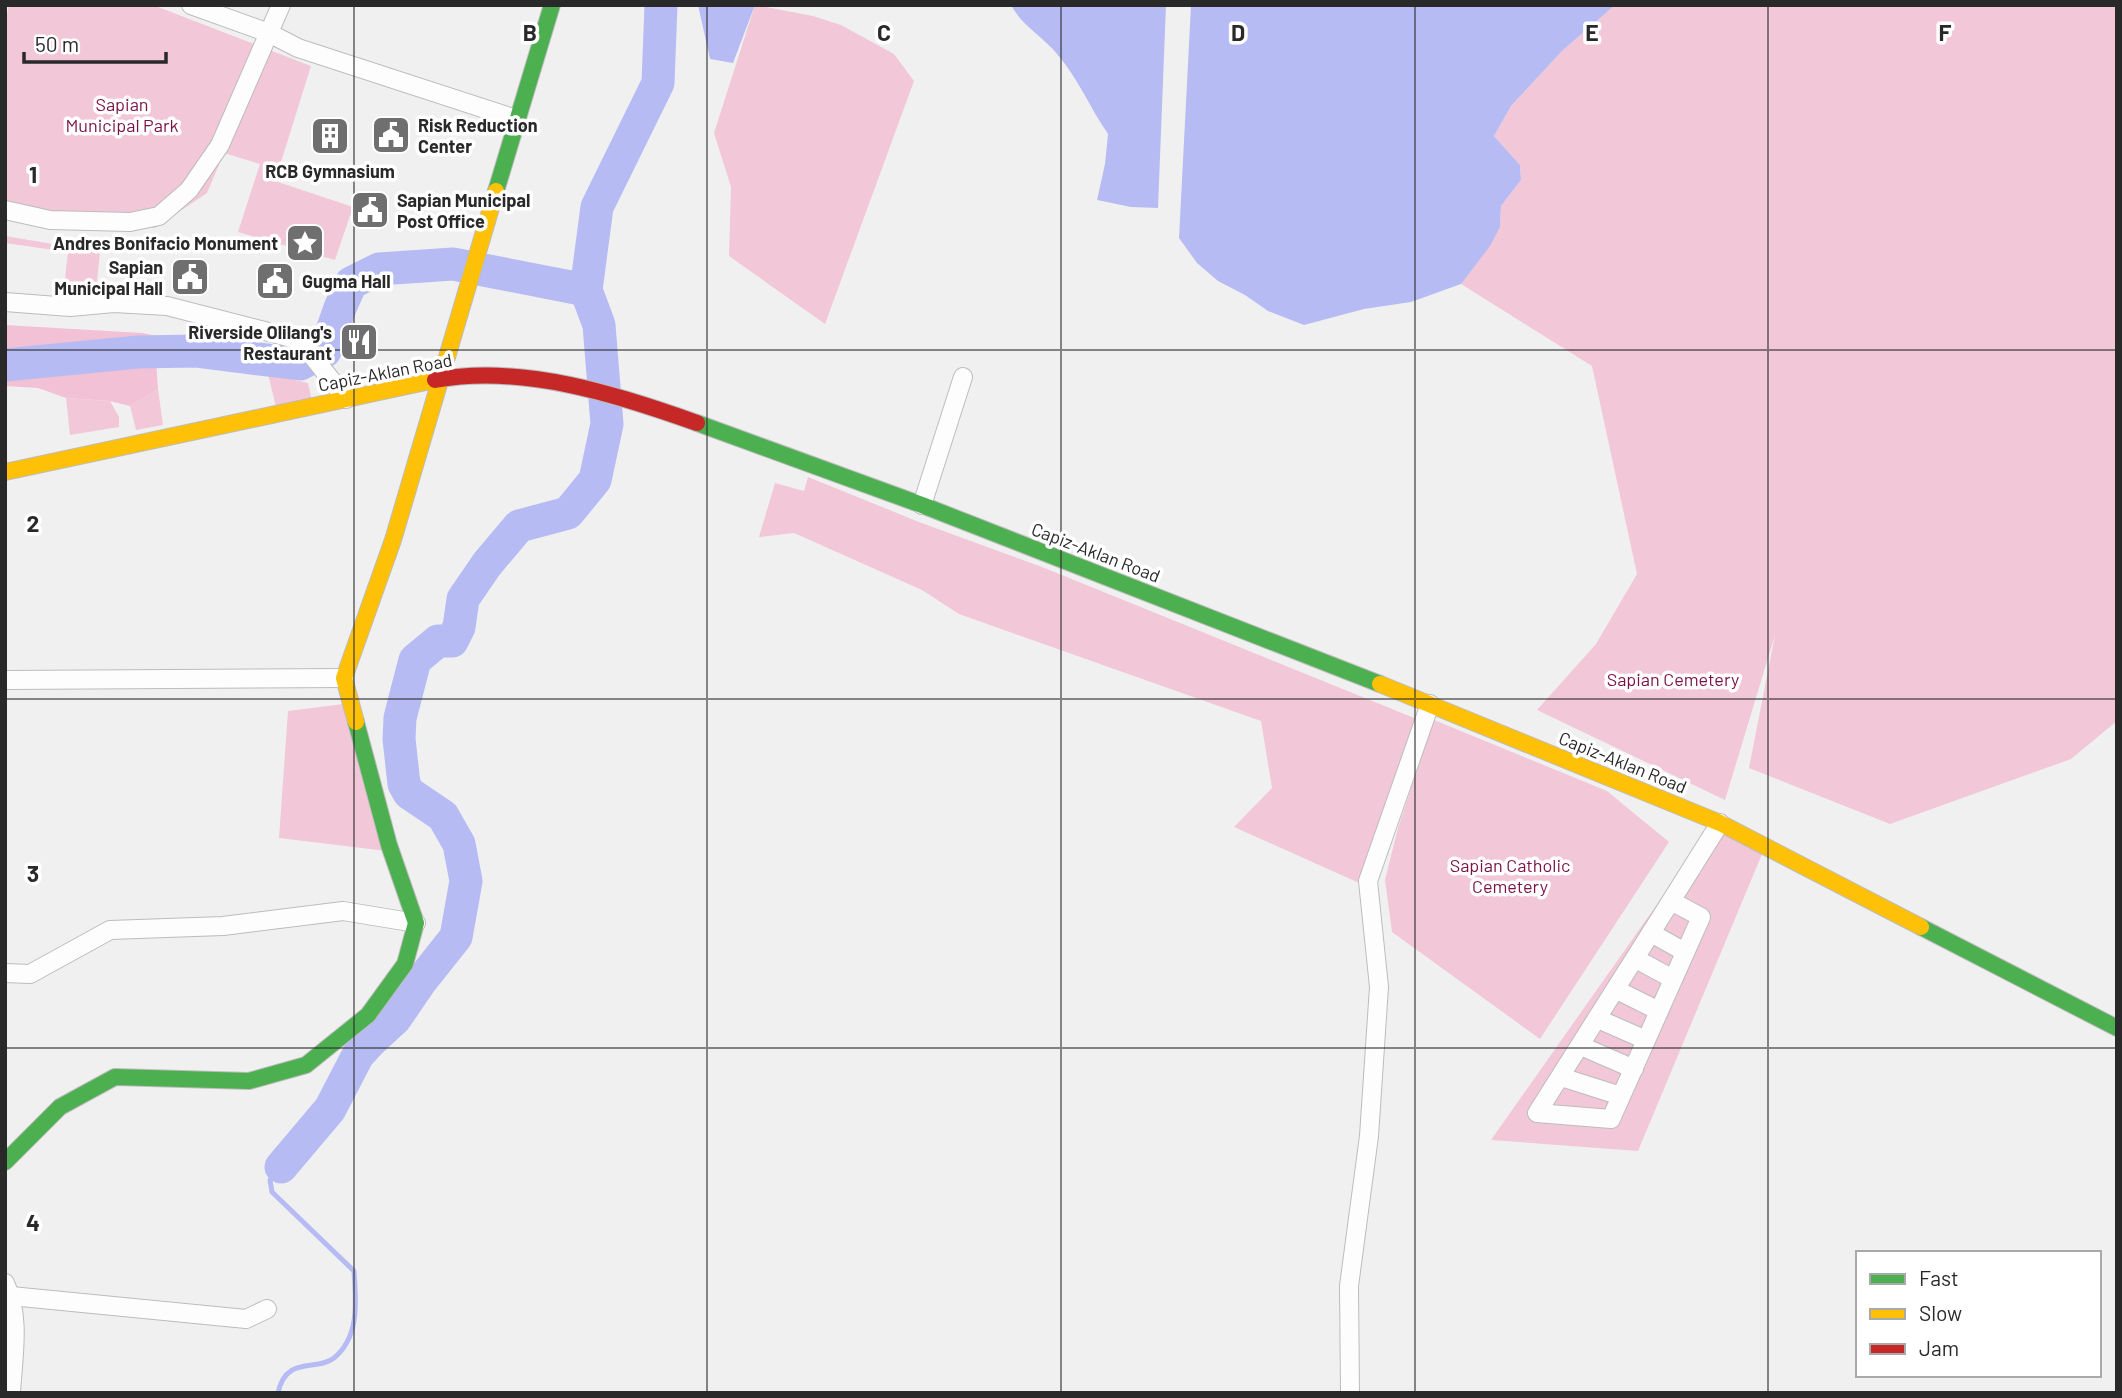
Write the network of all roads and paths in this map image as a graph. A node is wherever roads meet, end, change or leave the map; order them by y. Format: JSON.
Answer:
{"nodes":[{"id":1,"x":191,"y":5,"type":"edge"},
{"id":2,"x":281,"y":5,"type":"edge"},
{"id":3,"x":552,"y":5,"type":"edge"},
{"id":4,"x":269,"y":33,"type":"junction"},
{"id":5,"x":516,"y":119,"type":"junction"},
{"id":6,"x":5,"y":210,"type":"edge"},
{"id":7,"x":5,"y":302,"type":"edge"},
{"id":8,"x":963,"y":377,"type":"dead end"},
{"id":9,"x":439,"y":379,"type":"junction"},
{"id":10,"x":346,"y":398,"type":"junction"},
{"id":11,"x":5,"y":472,"type":"edge"},
{"id":12,"x":922,"y":505,"type":"junction"},
{"id":13,"x":344,"y":678,"type":"junction"},
{"id":14,"x":5,"y":680,"type":"edge"},
{"id":15,"x":1430,"y":704,"type":"junction"},
{"id":16,"x":1720,"y":823,"type":"junction"},
{"id":17,"x":1671,"y":901,"type":"junction"},
{"id":18,"x":416,"y":923,"type":"junction"},
{"id":19,"x":1651,"y":933,"type":"junction"},
{"id":20,"x":1685,"y":951,"type":"junction"},
{"id":21,"x":1636,"y":959,"type":"junction"},
{"id":22,"x":5,"y":973,"type":"edge"},
{"id":23,"x":1673,"y":979,"type":"junction"},
{"id":24,"x":1617,"y":990,"type":"junction"},
{"id":25,"x":1659,"y":1011,"type":"junction"},
{"id":26,"x":1598,"y":1019,"type":"junction"},
{"id":27,"x":2117,"y":1028,"type":"edge"},
{"id":28,"x":1647,"y":1040,"type":"junction"},
{"id":29,"x":1581,"y":1046,"type":"junction"},
{"id":30,"x":1634,"y":1069,"type":"junction"},
{"id":31,"x":1560,"y":1077,"type":"junction"},
{"id":32,"x":1621,"y":1096,"type":"junction"},
{"id":33,"x":5,"y":1162,"type":"edge"},
{"id":34,"x":8,"y":1290,"type":"edge"},
{"id":35,"x":267,"y":1309,"type":"dead end"},
{"id":36,"x":11,"y":1393,"type":"edge"},
{"id":37,"x":1350,"y":1393,"type":"edge"}],
"edges":[{"from":1,"to":4,"type":"street"},
{"from":2,"to":4,"type":"street"},
{"from":3,"to":5,"type":"main road"},
{"from":4,"to":5,"type":"street"},
{"from":4,"to":6,"type":"street"},
{"from":5,"to":9,"type":"main road"},
{"from":7,"to":10,"type":"street"},
{"from":8,"to":12,"type":"street"},
{"from":9,"to":10,"type":"main road","name":"Capiz-Aklan Road"},
{"from":9,"to":12,"type":"main road","name":"Capiz-Aklan Road"},
{"from":9,"to":13,"type":"main road"},
{"from":10,"to":11,"type":"main road","name":"Capiz-Aklan Road"},
{"from":12,"to":15,"type":"main road","name":"Capiz-Aklan Road"},
{"from":13,"to":14,"type":"street"},
{"from":13,"to":18,"type":"main road"},
{"from":15,"to":16,"type":"main road","name":"Capiz-Aklan Road"},
{"from":15,"to":37,"type":"street"},
{"from":16,"to":17,"type":"street"},
{"from":16,"to":27,"type":"main road","name":"Capiz-Aklan Road"},
{"from":17,"to":19,"type":"street"},
{"from":17,"to":20,"type":"street"},
{"from":18,"to":22,"type":"street"},
{"from":18,"to":33,"type":"main road"},
{"from":19,"to":20,"type":"street"},
{"from":19,"to":21,"type":"street"},
{"from":20,"to":23,"type":"street"},
{"from":21,"to":23,"type":"street"},
{"from":21,"to":24,"type":"street"},
{"from":23,"to":25,"type":"street"},
{"from":24,"to":25,"type":"street"},
{"from":24,"to":26,"type":"street"},
{"from":25,"to":28,"type":"street"},
{"from":26,"to":28,"type":"street"},
{"from":26,"to":29,"type":"street"},
{"from":28,"to":30,"type":"street"},
{"from":29,"to":30,"type":"street"},
{"from":29,"to":31,"type":"street"},
{"from":30,"to":32,"type":"street"},
{"from":31,"to":32,"type":"street"},
{"from":31,"to":32,"type":"street"},
{"from":34,"to":35,"type":"street"},
{"from":34,"to":36,"type":"street"}]}
